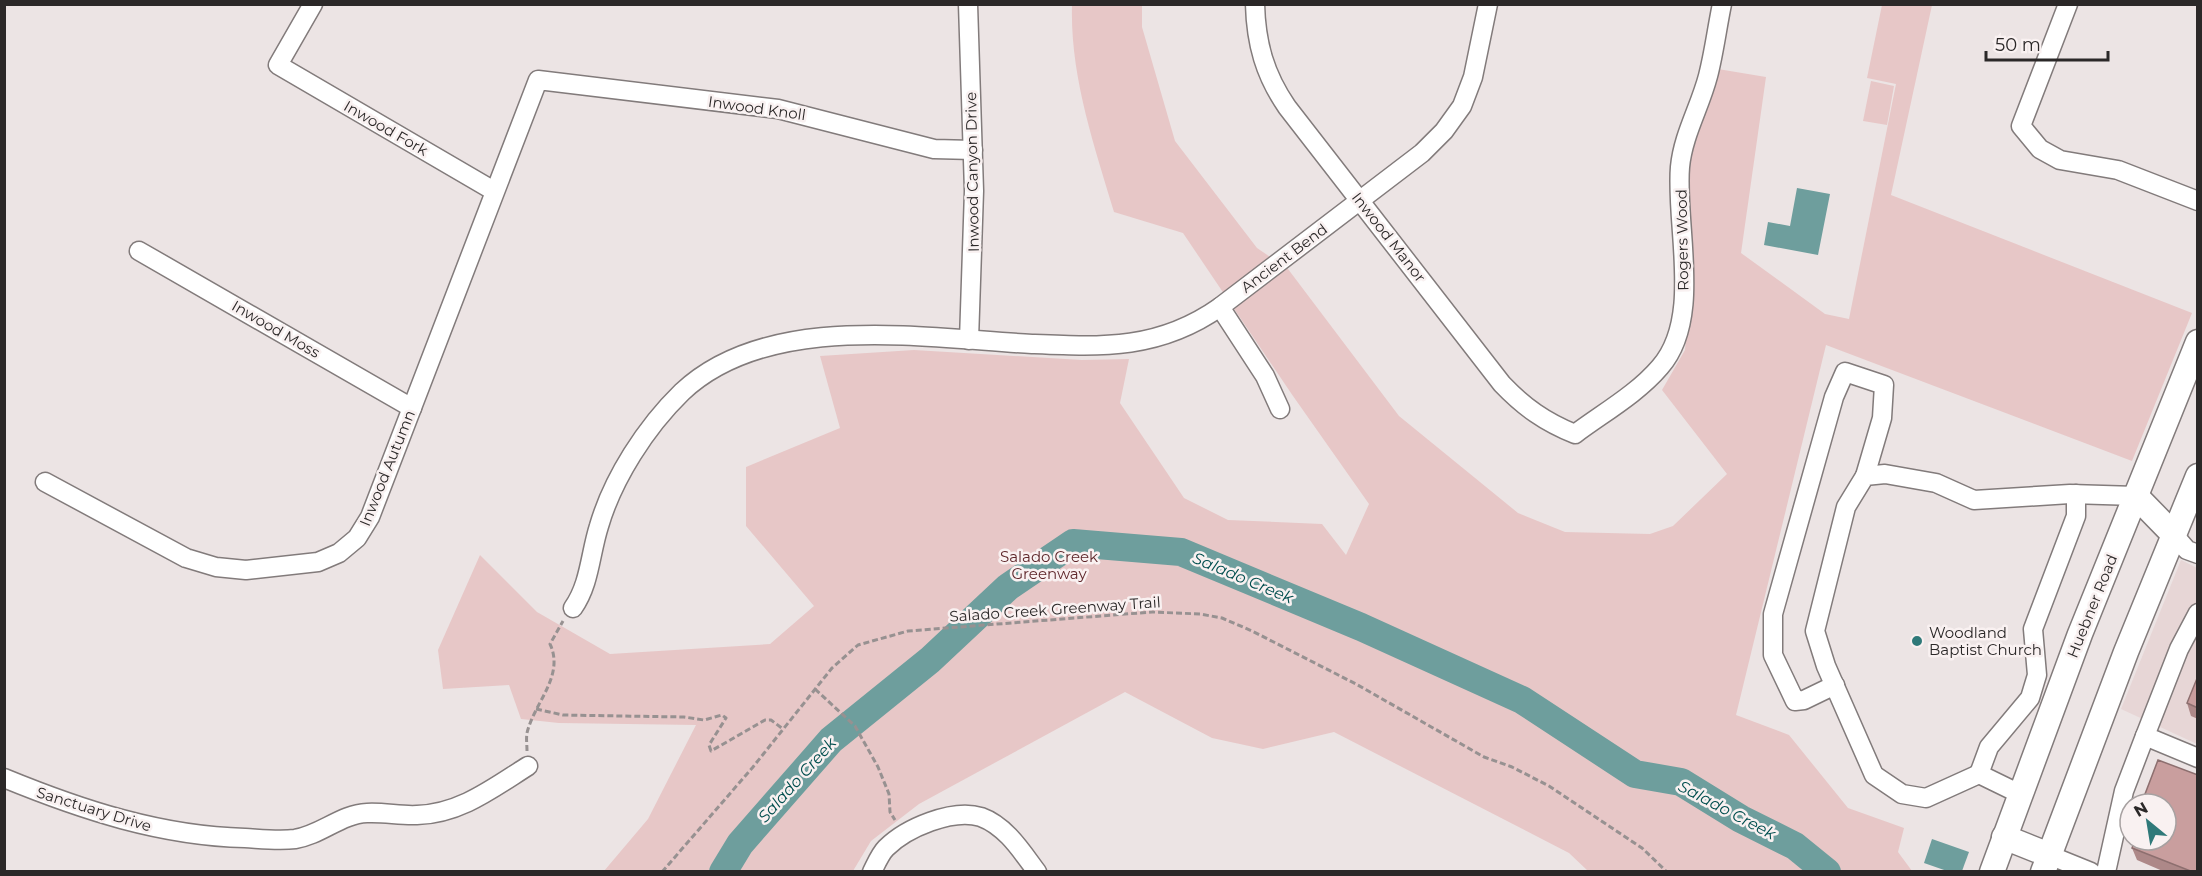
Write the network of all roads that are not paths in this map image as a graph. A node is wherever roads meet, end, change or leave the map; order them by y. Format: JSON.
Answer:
{"nodes":[{"id":1,"x":313,"y":4,"type":"edge"},
{"id":2,"x":968,"y":4,"type":"edge"},
{"id":3,"x":1255,"y":4,"type":"edge"},
{"id":4,"x":1488,"y":4,"type":"edge"},
{"id":5,"x":1722,"y":4,"type":"edge"},
{"id":6,"x":2068,"y":4,"type":"edge"},
{"id":7,"x":538,"y":80,"type":"joint"},
{"id":8,"x":973,"y":150,"type":"junction"},
{"id":9,"x":494,"y":191,"type":"junction"},
{"id":10,"x":1360,"y":201,"type":"junction"},
{"id":11,"x":2198,"y":201,"type":"edge"},
{"id":12,"x":139,"y":251,"type":"dead end"},
{"id":13,"x":1220,"y":308,"type":"junction"},
{"id":14,"x":969,"y":340,"type":"junction"},
{"id":15,"x":2198,"y":342,"type":"edge"},
{"id":16,"x":412,"y":408,"type":"junction"},
{"id":17,"x":1280,"y":409,"type":"dead end"},
{"id":18,"x":1575,"y":434,"type":"joint"},
{"id":19,"x":1865,"y":476,"type":"junction"},
{"id":20,"x":2198,"y":476,"type":"edge"},
{"id":21,"x":45,"y":482,"type":"dead end"},
{"id":22,"x":2076,"y":494,"type":"junction"},
{"id":23,"x":2136,"y":495,"type":"junction"},
{"id":24,"x":2174,"y":535,"type":"junction"},
{"id":25,"x":2198,"y":554,"type":"edge"},
{"id":26,"x":573,"y":608,"type":"road end"},
{"id":27,"x":2198,"y":613,"type":"edge"},
{"id":28,"x":1835,"y":685,"type":"junction"},
{"id":29,"x":2145,"y":736,"type":"junction"},
{"id":30,"x":2198,"y":758,"type":"edge"},
{"id":31,"x":528,"y":766,"type":"road end"},
{"id":32,"x":1979,"y":774,"type":"junction"},
{"id":33,"x":4,"y":778,"type":"edge"},
{"id":34,"x":2020,"y":794,"type":"junction"},
{"id":35,"x":2004,"y":837,"type":"junction"},
{"id":36,"x":2046,"y":863,"type":"edge"},
{"id":37,"x":872,"y":872,"type":"edge"},
{"id":38,"x":1037,"y":872,"type":"edge"},
{"id":39,"x":1992,"y":872,"type":"edge"},
{"id":40,"x":2091,"y":872,"type":"edge"},
{"id":41,"x":2106,"y":872,"type":"edge"}],
"edges":[{"from":1,"to":9,"type":"street","name":"Inwood Fork"},
{"from":2,"to":8,"type":"street","name":"Inwood Canyon Drive"},
{"from":3,"to":10,"type":"street","name":"Inwood Manor"},
{"from":4,"to":10,"type":"street","name":"Ancient Bend"},
{"from":5,"to":18,"type":"street","name":"Rogers Wood"},
{"from":6,"to":11,"type":"street"},
{"from":7,"to":8,"type":"street","name":"Inwood Knoll"},
{"from":7,"to":9,"type":"street","name":"Inwood Autumn"},
{"from":8,"to":14,"type":"street","name":"Inwood Canyon Drive"},
{"from":9,"to":16,"type":"street","name":"Inwood Autumn"},
{"from":10,"to":13,"type":"street","name":"Ancient Bend"},
{"from":10,"to":18,"type":"street","name":"Inwood Manor"},
{"from":12,"to":16,"type":"street","name":"Inwood Moss"},
{"from":13,"to":14,"type":"street","name":"Ancient Bend"},
{"from":13,"to":17,"type":"street"},
{"from":14,"to":26,"type":"street","name":"Ancient Bend"},
{"from":15,"to":23,"type":"main road","name":"Huebner Road"},
{"from":16,"to":21,"type":"street","name":"Inwood Autumn"},
{"from":19,"to":22,"type":"street"},
{"from":19,"to":28,"type":"street"},
{"from":19,"to":28,"type":"street"},
{"from":20,"to":24,"type":"main road"},
{"from":22,"to":23,"type":"street"},
{"from":22,"to":32,"type":"street"},
{"from":23,"to":24,"type":"main road"},
{"from":23,"to":34,"type":"main road","name":"Huebner Road"},
{"from":24,"to":25,"type":"street"},
{"from":24,"to":36,"type":"main road"},
{"from":27,"to":29,"type":"street"},
{"from":28,"to":32,"type":"street"},
{"from":29,"to":30,"type":"street"},
{"from":29,"to":41,"type":"street"},
{"from":31,"to":33,"type":"street","name":"Sanctuary Drive"},
{"from":32,"to":34,"type":"street"},
{"from":34,"to":35,"type":"main road","name":"Huebner Road"},
{"from":35,"to":36,"type":"main road"},
{"from":35,"to":39,"type":"main road","name":"Huebner Road"},
{"from":36,"to":40,"type":"street"},
{"from":37,"to":38,"type":"street"}]}
